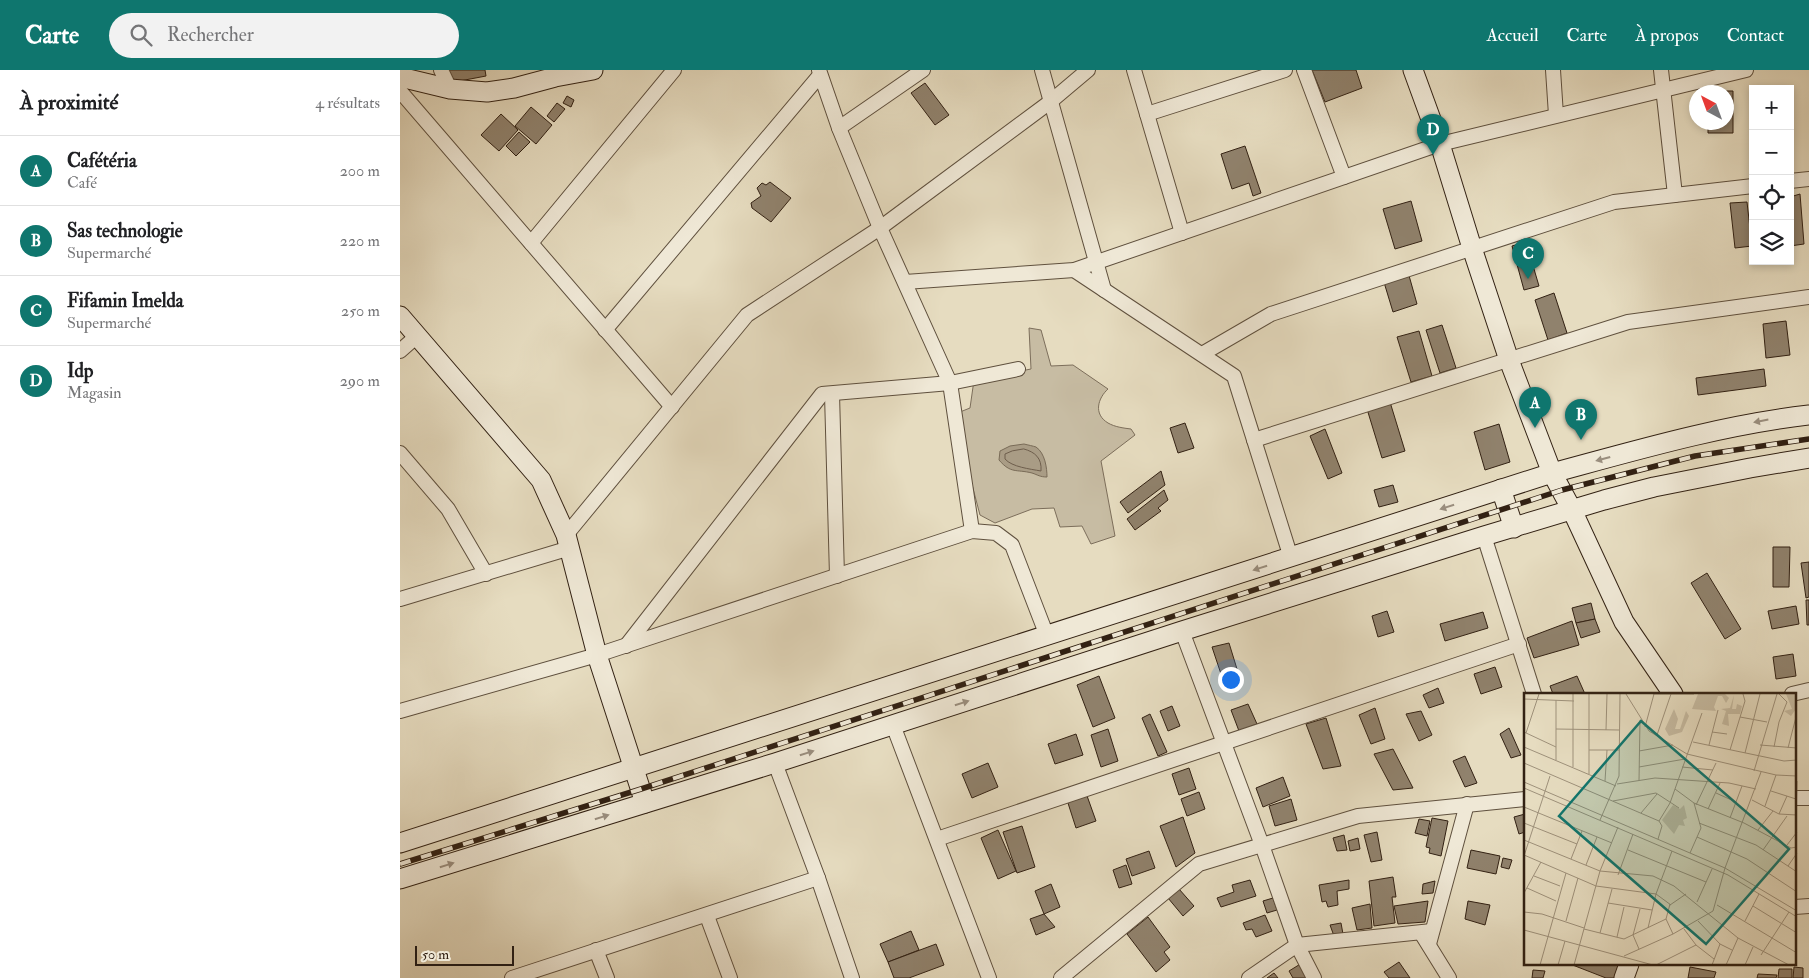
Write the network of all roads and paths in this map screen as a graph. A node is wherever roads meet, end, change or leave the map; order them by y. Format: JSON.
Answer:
{"nodes":[{"id":1,"x":441,"y":70,"type":"edge"},
{"id":2,"x":594,"y":70,"type":"edge"},
{"id":3,"x":674,"y":70,"type":"edge"},
{"id":4,"x":924,"y":70,"type":"edge"},
{"id":5,"x":1042,"y":70,"type":"edge"},
{"id":6,"x":1088,"y":70,"type":"edge"},
{"id":7,"x":1134,"y":70,"type":"edge"},
{"id":8,"x":1285,"y":70,"type":"edge"},
{"id":9,"x":1304,"y":70,"type":"edge"},
{"id":10,"x":1413,"y":70,"type":"edge"},
{"id":11,"x":1553,"y":70,"type":"edge"},
{"id":12,"x":1661,"y":70,"type":"edge"},
{"id":13,"x":1746,"y":70,"type":"edge"},
{"id":14,"x":554,"y":73,"type":"edge"},
{"id":15,"x":819,"y":73,"type":"edge"},
{"id":16,"x":400,"y":77,"type":"edge"},
{"id":17,"x":450,"y":89,"type":"junction"},
{"id":18,"x":1664,"y":90,"type":"junction"},
{"id":19,"x":400,"y":91,"type":"edge"},
{"id":20,"x":1050,"y":102,"type":"junction"},
{"id":21,"x":1147,"y":114,"type":"junction"},
{"id":22,"x":1556,"y":115,"type":"junction"},
{"id":23,"x":839,"y":128,"type":"junction"},
{"id":24,"x":1440,"y":144,"type":"junction"},
{"id":25,"x":1344,"y":177,"type":"junction"},
{"id":26,"x":1809,"y":179,"type":"edge"},
{"id":27,"x":1794,"y":181,"type":"edge"},
{"id":28,"x":1749,"y":186,"type":"edge"},
{"id":29,"x":1675,"y":195,"type":"junction"},
{"id":30,"x":880,"y":228,"type":"junction"},
{"id":31,"x":1182,"y":233,"type":"junction"},
{"id":32,"x":531,"y":243,"type":"junction"},
{"id":33,"x":1472,"y":248,"type":"junction"},
{"id":34,"x":1096,"y":262,"type":"junction"},
{"id":35,"x":1074,"y":270,"type":"junction"},
{"id":36,"x":905,"y":282,"type":"junction"},
{"id":37,"x":1104,"y":290,"type":"junction"},
{"id":38,"x":1809,"y":297,"type":"edge"},
{"id":39,"x":400,"y":316,"type":"edge"},
{"id":40,"x":606,"y":330,"type":"junction"},
{"id":41,"x":417,"y":336,"type":"junction"},
{"id":42,"x":400,"y":350,"type":"edge"},
{"id":43,"x":1202,"y":354,"type":"junction"},
{"id":44,"x":1509,"y":360,"type":"junction"},
{"id":45,"x":1018,"y":369,"type":"dead end"},
{"id":46,"x":950,"y":383,"type":"junction"},
{"id":47,"x":832,"y":394,"type":"junction"},
{"id":48,"x":672,"y":407,"type":"junction"},
{"id":49,"x":1809,"y":415,"type":"edge"},
{"id":50,"x":1254,"y":440,"type":"junction"},
{"id":51,"x":400,"y":453,"type":"edge"},
{"id":52,"x":1809,"y":458,"type":"edge"},
{"id":53,"x":1552,"y":473,"type":"junction"},
{"id":54,"x":1501,"y":489,"type":"junction"},
{"id":55,"x":1572,"y":510,"type":"junction"},
{"id":56,"x":1514,"y":528,"type":"junction"},
{"id":57,"x":972,"y":531,"type":"junction"},
{"id":58,"x":1484,"y":536,"type":"junction"},
{"id":59,"x":568,"y":542,"type":"junction"},
{"id":60,"x":1290,"y":558,"type":"junction"},
{"id":61,"x":486,"y":574,"type":"junction"},
{"id":62,"x":837,"y":576,"type":"junction"},
{"id":63,"x":400,"y":599,"type":"edge"},
{"id":64,"x":1182,"y":631,"type":"junction"},
{"id":65,"x":1047,"y":636,"type":"junction"},
{"id":66,"x":1519,"y":644,"type":"junction"},
{"id":67,"x":626,"y":646,"type":"junction"},
{"id":68,"x":597,"y":655,"type":"junction"},
{"id":69,"x":1809,"y":690,"type":"edge"},
{"id":70,"x":1534,"y":693,"type":"edge"},
{"id":71,"x":1672,"y":693,"type":"edge"},
{"id":72,"x":1796,"y":693,"type":"edge"},
{"id":73,"x":400,"y":710,"type":"edge"},
{"id":74,"x":893,"y":725,"type":"junction"},
{"id":75,"x":1223,"y":742,"type":"junction"},
{"id":76,"x":775,"y":763,"type":"junction"},
{"id":77,"x":633,"y":767,"type":"junction"},
{"id":78,"x":1796,"y":798,"type":"edge"},
{"id":79,"x":1809,"y":798,"type":"edge"},
{"id":80,"x":1524,"y":799,"type":"edge"},
{"id":81,"x":645,"y":803,"type":"junction"},
{"id":82,"x":1467,"y":804,"type":"junction"},
{"id":83,"x":937,"y":839,"type":"junction"},
{"id":84,"x":400,"y":843,"type":"edge"},
{"id":85,"x":1262,"y":845,"type":"junction"},
{"id":86,"x":818,"y":878,"type":"junction"},
{"id":87,"x":400,"y":880,"type":"edge"},
{"id":88,"x":1809,"y":906,"type":"edge"},
{"id":89,"x":1796,"y":907,"type":"edge"},
{"id":90,"x":707,"y":916,"type":"junction"},
{"id":91,"x":1427,"y":936,"type":"junction"},
{"id":92,"x":1297,"y":945,"type":"junction"},
{"id":93,"x":596,"y":950,"type":"junction"},
{"id":94,"x":1628,"y":966,"type":"edge"},
{"id":95,"x":512,"y":978,"type":"edge"},
{"id":96,"x":606,"y":978,"type":"edge"},
{"id":97,"x":730,"y":978,"type":"edge"},
{"id":98,"x":852,"y":978,"type":"edge"},
{"id":99,"x":989,"y":978,"type":"edge"},
{"id":100,"x":1061,"y":978,"type":"edge"},
{"id":101,"x":1249,"y":978,"type":"edge"},
{"id":102,"x":1314,"y":978,"type":"edge"},
{"id":103,"x":1449,"y":978,"type":"edge"},
{"id":104,"x":1624,"y":978,"type":"edge"}],
"edges":[{"from":1,"to":17,"type":"street"},
{"from":2,"to":14,"type":"main road"},
{"from":3,"to":32,"type":"street"},
{"from":4,"to":23,"type":"street"},
{"from":5,"to":20,"type":"street"},
{"from":6,"to":20,"type":"street"},
{"from":7,"to":21,"type":"street"},
{"from":8,"to":21,"type":"street"},
{"from":9,"to":25,"type":"street"},
{"from":10,"to":24,"type":"main road"},
{"from":11,"to":22,"type":"street"},
{"from":12,"to":18,"type":"street"},
{"from":13,"to":18,"type":"street"},
{"from":14,"to":17,"type":"main road"},
{"from":15,"to":23,"type":"street"},
{"from":15,"to":40,"type":"street"},
{"from":16,"to":17,"type":"main road"},
{"from":18,"to":22,"type":"street"},
{"from":18,"to":29,"type":"street"},
{"from":19,"to":32,"type":"street"},
{"from":20,"to":30,"type":"street"},
{"from":20,"to":34,"type":"street"},
{"from":21,"to":31,"type":"street"},
{"from":22,"to":24,"type":"street"},
{"from":23,"to":30,"type":"street"},
{"from":24,"to":25,"type":"street"},
{"from":24,"to":33,"type":"main road"},
{"from":25,"to":31,"type":"street"},
{"from":26,"to":27,"type":"street"},
{"from":28,"to":29,"type":"street"},
{"from":29,"to":33,"type":"street"},
{"from":30,"to":36,"type":"street"},
{"from":30,"to":48,"type":"street"},
{"from":31,"to":34,"type":"street"},
{"from":32,"to":40,"type":"street"},
{"from":33,"to":43,"type":"street"},
{"from":33,"to":44,"type":"main road"},
{"from":34,"to":35,"type":"street"},
{"from":34,"to":37,"type":"street"},
{"from":35,"to":36,"type":"street"},
{"from":35,"to":37,"type":"street"},
{"from":36,"to":46,"type":"street"},
{"from":37,"to":43,"type":"street"},
{"from":38,"to":44,"type":"street"},
{"from":39,"to":41,"type":"main road"},
{"from":40,"to":48,"type":"street"},
{"from":41,"to":42,"type":"street"},
{"from":41,"to":59,"type":"main road"},
{"from":43,"to":50,"type":"street"},
{"from":44,"to":50,"type":"street"},
{"from":44,"to":53,"type":"main road"},
{"from":45,"to":46,"type":"street"},
{"from":46,"to":47,"type":"street"},
{"from":46,"to":57,"type":"street"},
{"from":47,"to":62,"type":"street"},
{"from":47,"to":67,"type":"street"},
{"from":48,"to":59,"type":"street"},
{"from":49,"to":53,"type":"main road","one_way":true},
{"from":50,"to":60,"type":"street"},
{"from":51,"to":61,"type":"street"},
{"from":52,"to":55,"type":"main road"},
{"from":53,"to":54,"type":"main road"},
{"from":53,"to":55,"type":"main road"},
{"from":54,"to":56,"type":"main road"},
{"from":54,"to":60,"type":"main road","one_way":true},
{"from":55,"to":56,"type":"main road"},
{"from":55,"to":71,"type":"main road"},
{"from":56,"to":58,"type":"main road"},
{"from":57,"to":62,"type":"street"},
{"from":57,"to":65,"type":"street"},
{"from":58,"to":64,"type":"main road"},
{"from":58,"to":66,"type":"street"},
{"from":59,"to":61,"type":"street"},
{"from":59,"to":68,"type":"main road"},
{"from":60,"to":65,"type":"main road","one_way":true},
{"from":61,"to":63,"type":"street"},
{"from":62,"to":67,"type":"street"},
{"from":74,"to":64,"type":"main road","one_way":true},
{"from":64,"to":75,"type":"street"},
{"from":65,"to":77,"type":"main road"},
{"from":66,"to":70,"type":"street"},
{"from":66,"to":75,"type":"street"},
{"from":67,"to":68,"type":"street"},
{"from":68,"to":73,"type":"street"},
{"from":68,"to":77,"type":"main road"},
{"from":69,"to":72,"type":"street"},
{"from":76,"to":74,"type":"main road","one_way":true},
{"from":74,"to":83,"type":"street"},
{"from":75,"to":83,"type":"street"},
{"from":75,"to":85,"type":"street"},
{"from":76,"to":81,"type":"main road"},
{"from":76,"to":86,"type":"street"},
{"from":77,"to":81,"type":"main road"},
{"from":77,"to":84,"type":"main road"},
{"from":78,"to":79,"type":"street"},
{"from":80,"to":82,"type":"street"},
{"from":87,"to":81,"type":"main road","one_way":true},
{"from":82,"to":85,"type":"street"},
{"from":82,"to":91,"type":"street"},
{"from":83,"to":99,"type":"street"},
{"from":85,"to":92,"type":"street"},
{"from":85,"to":100,"type":"street"},
{"from":86,"to":90,"type":"street"},
{"from":86,"to":98,"type":"street"},
{"from":88,"to":89,"type":"street"},
{"from":90,"to":93,"type":"street"},
{"from":90,"to":97,"type":"street"},
{"from":91,"to":92,"type":"street"},
{"from":91,"to":103,"type":"street"},
{"from":92,"to":101,"type":"street"},
{"from":92,"to":102,"type":"street"},
{"from":93,"to":95,"type":"street"},
{"from":93,"to":96,"type":"street"},
{"from":94,"to":104,"type":"main road"}]}
